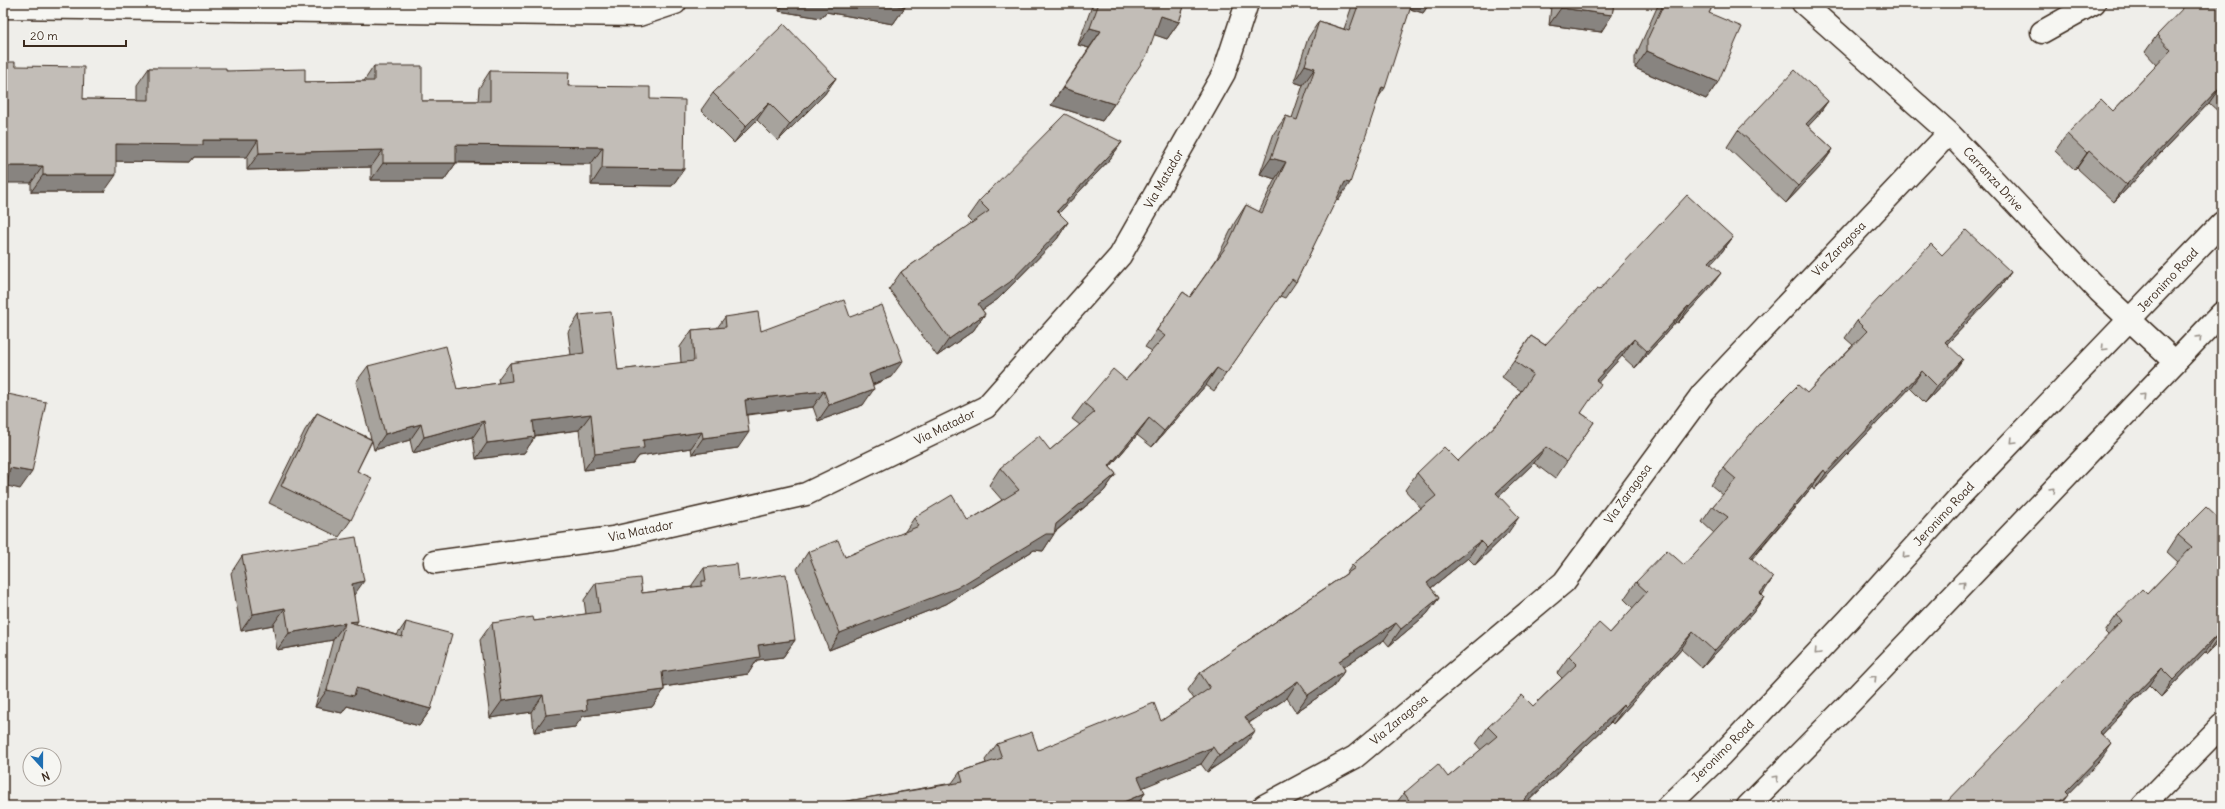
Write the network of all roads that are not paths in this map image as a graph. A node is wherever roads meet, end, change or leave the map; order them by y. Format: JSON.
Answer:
{"nodes":[{"id":1,"x":675,"y":3,"type":"edge"},
{"id":2,"x":1247,"y":3,"type":"edge"},
{"id":3,"x":1803,"y":3,"type":"edge"},
{"id":4,"x":2094,"y":3,"type":"edge"},
{"id":5,"x":3,"y":6,"type":"edge"},
{"id":6,"x":2042,"y":32,"type":"dead end"},
{"id":7,"x":1949,"y":133,"type":"junction"},
{"id":8,"x":2222,"y":223,"type":"edge"},
{"id":9,"x":2222,"y":313,"type":"edge"},
{"id":10,"x":2131,"y":320,"type":"junction"},
{"id":11,"x":2175,"y":362,"type":"junction"},
{"id":12,"x":435,"y":562,"type":"dead end"},
{"id":13,"x":2222,"y":725,"type":"edge"},
{"id":14,"x":1264,"y":806,"type":"edge"},
{"id":15,"x":1668,"y":806,"type":"edge"},
{"id":16,"x":1748,"y":806,"type":"edge"},
{"id":17,"x":2143,"y":806,"type":"edge"}],
"edges":[{"from":1,"to":5,"type":"street"},
{"from":2,"to":12,"type":"street","name":"Via Matador"},
{"from":3,"to":7,"type":"street","name":"Carranza Drive"},
{"from":4,"to":6,"type":"street"},
{"from":7,"to":10,"type":"street","name":"Carranza Drive"},
{"from":7,"to":14,"type":"street","name":"Via Zaragosa"},
{"from":8,"to":10,"type":"street","name":"Jeronimo Road"},
{"from":11,"to":9,"type":"street","one_way":true},
{"from":10,"to":11,"type":"street","name":"Carranza Drive"},
{"from":10,"to":15,"type":"street","name":"Jeronimo Road","one_way":true},
{"from":16,"to":11,"type":"street","one_way":true},
{"from":13,"to":17,"type":"street"}]}
